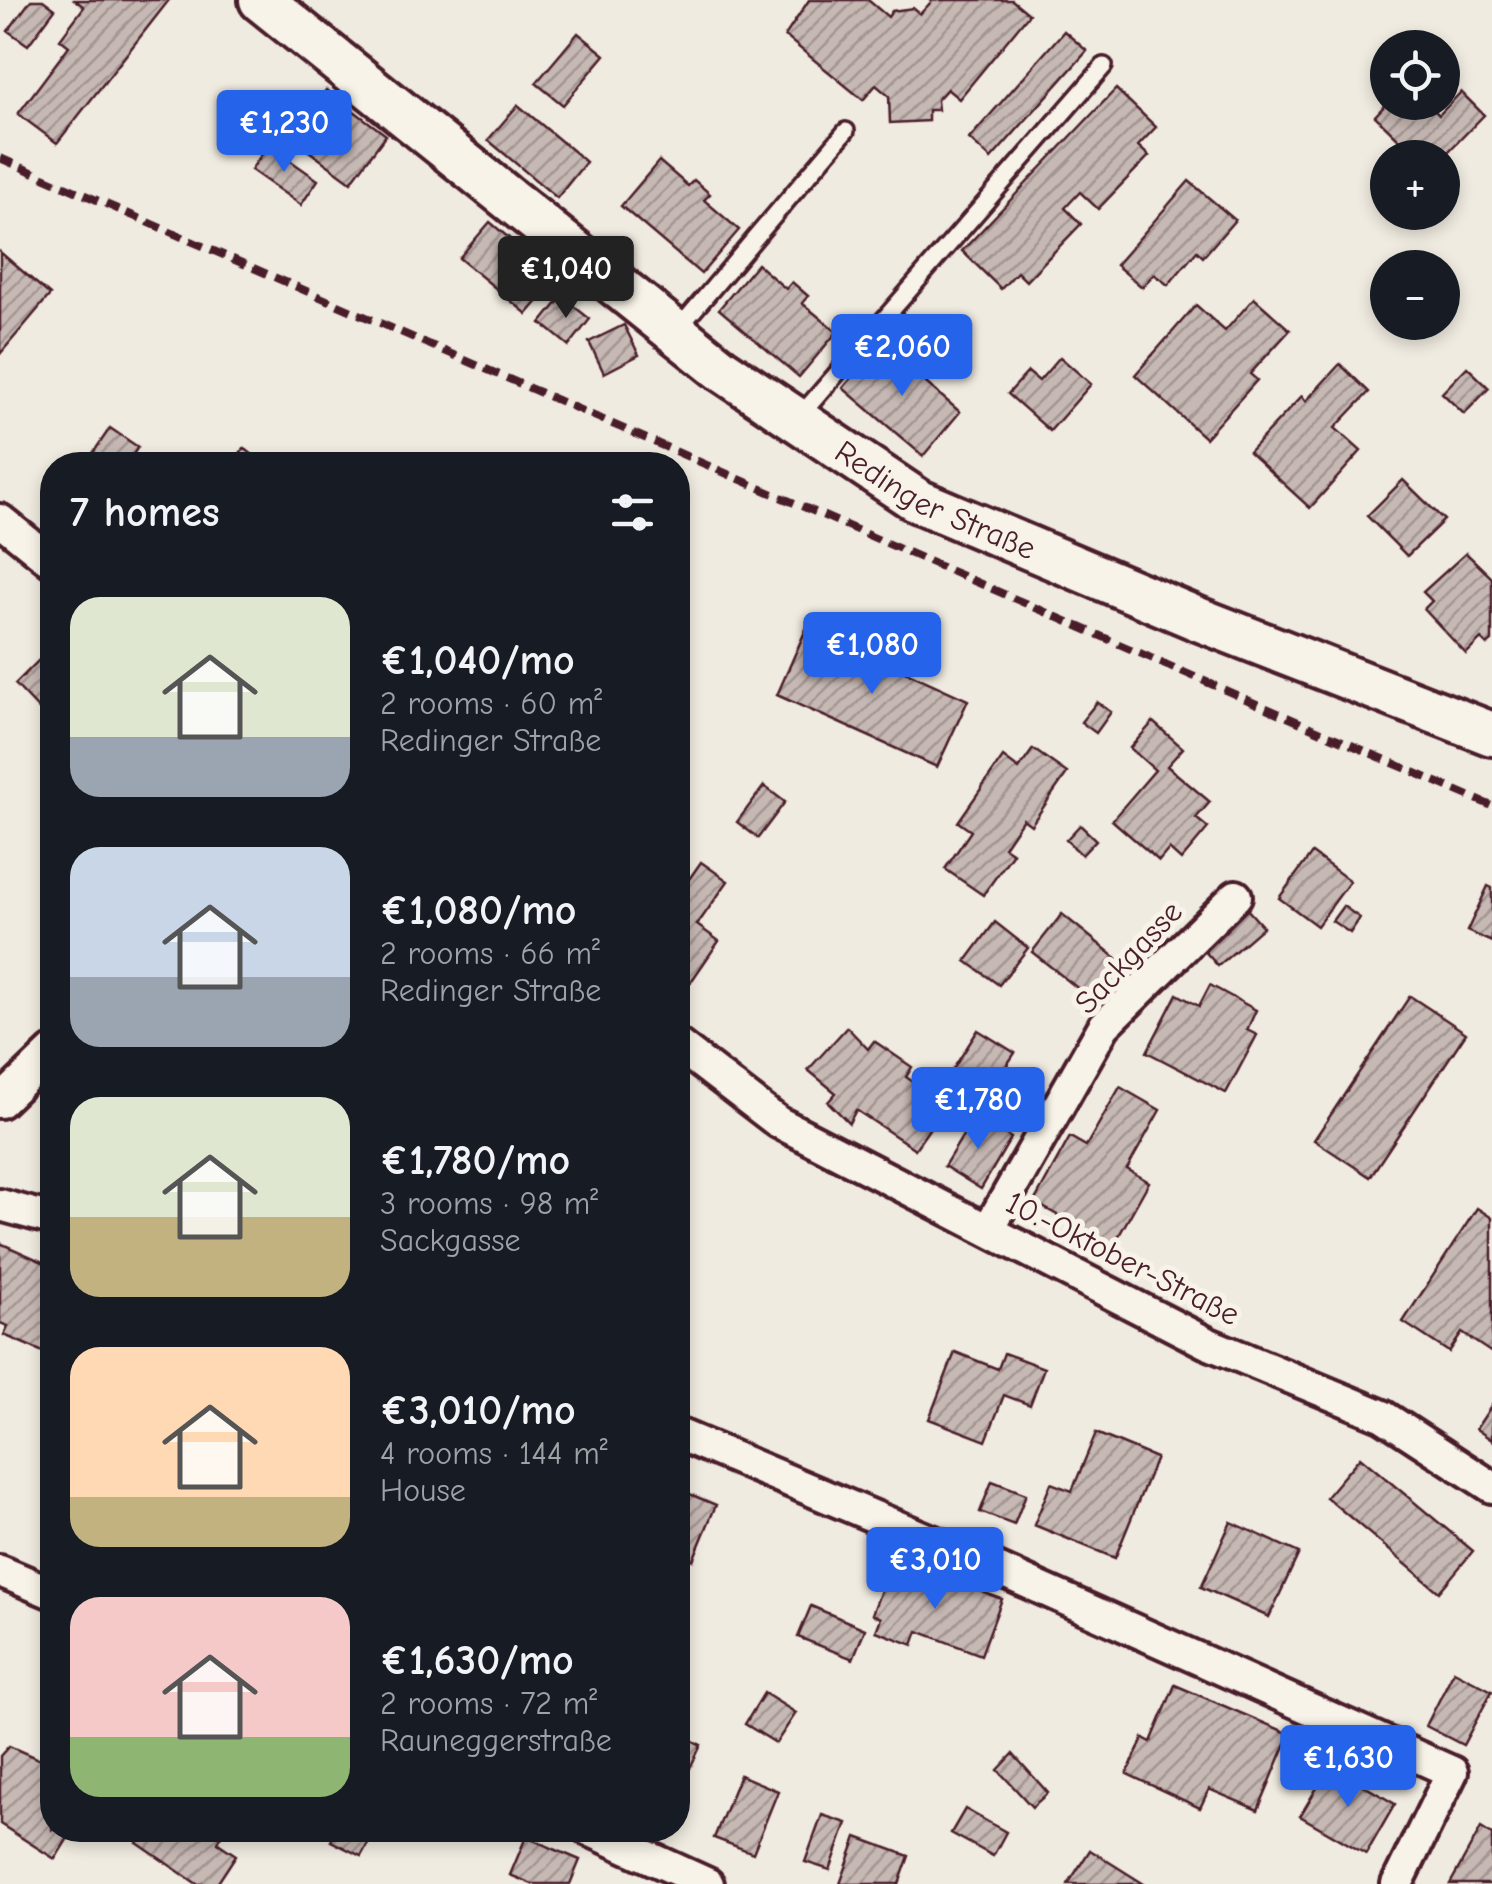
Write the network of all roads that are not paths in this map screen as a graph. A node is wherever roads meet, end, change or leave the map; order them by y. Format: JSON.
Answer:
{"nodes":[{"id":1,"x":278,"y":5,"type":"edge"},
{"id":2,"x":1104,"y":66,"type":"dead end"},
{"id":3,"x":846,"y":131,"type":"dead end"},
{"id":4,"x":676,"y":332,"type":"junction"},
{"id":5,"x":796,"y":420,"type":"junction"},
{"id":6,"x":0,"y":520,"type":"edge"},
{"id":7,"x":40,"y":552,"type":"edge"},
{"id":8,"x":1492,"y":734,"type":"edge"},
{"id":9,"x":1236,"y":896,"type":"dead end"},
{"id":10,"x":690,"y":1054,"type":"edge"},
{"id":11,"x":40,"y":1064,"type":"edge"},
{"id":12,"x":0,"y":1102,"type":"edge"},
{"id":13,"x":0,"y":1206,"type":"edge"},
{"id":14,"x":40,"y":1216,"type":"edge"},
{"id":15,"x":990,"y":1228,"type":"junction"},
{"id":16,"x":690,"y":1439,"type":"edge"},
{"id":17,"x":1492,"y":1487,"type":"edge"},
{"id":18,"x":0,"y":1571,"type":"edge"},
{"id":19,"x":40,"y":1587,"type":"edge"},
{"id":20,"x":616,"y":1842,"type":"edge"},
{"id":21,"x":708,"y":1884,"type":"edge"},
{"id":22,"x":1397,"y":1884,"type":"edge"}],
"edges":[{"from":1,"to":4,"type":"main road","name":"Redinger Straße"},
{"from":2,"to":5,"type":"lane"},
{"from":3,"to":4,"type":"lane"},
{"from":4,"to":5,"type":"main road","name":"Redinger Straße"},
{"from":5,"to":8,"type":"main road","name":"Redinger Straße"},
{"from":6,"to":7,"type":"street"},
{"from":9,"to":15,"type":"street","name":"Sackgasse"},
{"from":10,"to":15,"type":"street","name":"10.-Oktober-Straße"},
{"from":11,"to":12,"type":"street"},
{"from":13,"to":14,"type":"street"},
{"from":15,"to":17,"type":"street","name":"10.-Oktober-Straße"},
{"from":16,"to":22,"type":"street"},
{"from":18,"to":19,"type":"street"},
{"from":20,"to":21,"type":"street"}]}
